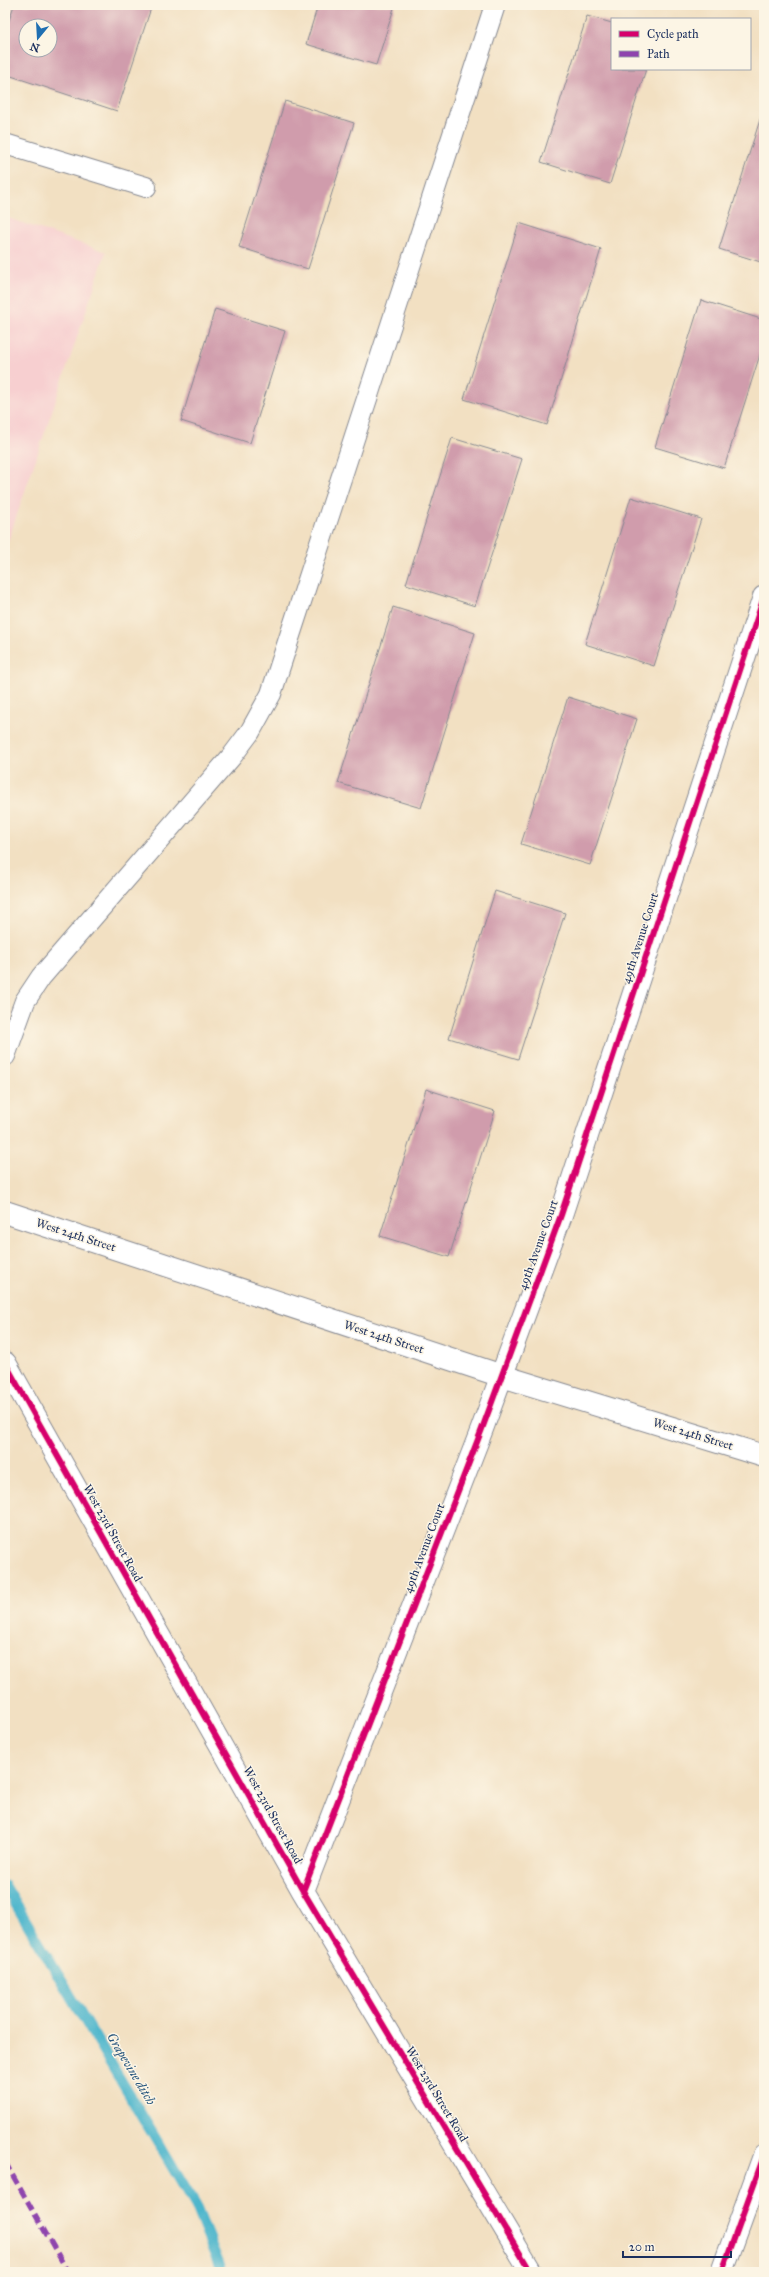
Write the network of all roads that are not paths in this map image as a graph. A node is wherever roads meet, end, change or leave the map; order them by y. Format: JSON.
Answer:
{"nodes":[{"id":1,"x":495,"y":5,"type":"edge"},
{"id":2,"x":5,"y":144,"type":"edge"},
{"id":3,"x":146,"y":187,"type":"dead end"},
{"id":4,"x":764,"y":596,"type":"edge"},
{"id":5,"x":5,"y":1056,"type":"edge"},
{"id":6,"x":5,"y":1212,"type":"edge"},
{"id":7,"x":5,"y":1363,"type":"edge"},
{"id":8,"x":502,"y":1376,"type":"junction"},
{"id":9,"x":764,"y":1456,"type":"edge"},
{"id":10,"x":303,"y":1892,"type":"junction"},
{"id":11,"x":764,"y":2156,"type":"edge"},
{"id":12,"x":530,"y":2272,"type":"edge"},
{"id":13,"x":722,"y":2272,"type":"edge"}],
"edges":[{"from":1,"to":5,"type":"lane"},
{"from":2,"to":3,"type":"lane"},
{"from":4,"to":8,"type":"street","name":"49th Avenue Court"},
{"from":6,"to":8,"type":"street","name":"West 24th Street"},
{"from":7,"to":10,"type":"street","name":"West 23rd Street Road"},
{"from":8,"to":9,"type":"street","name":"West 24th Street"},
{"from":8,"to":10,"type":"street","name":"49th Avenue Court"},
{"from":10,"to":12,"type":"street","name":"West 23rd Street Road"},
{"from":11,"to":13,"type":"street"}]}
